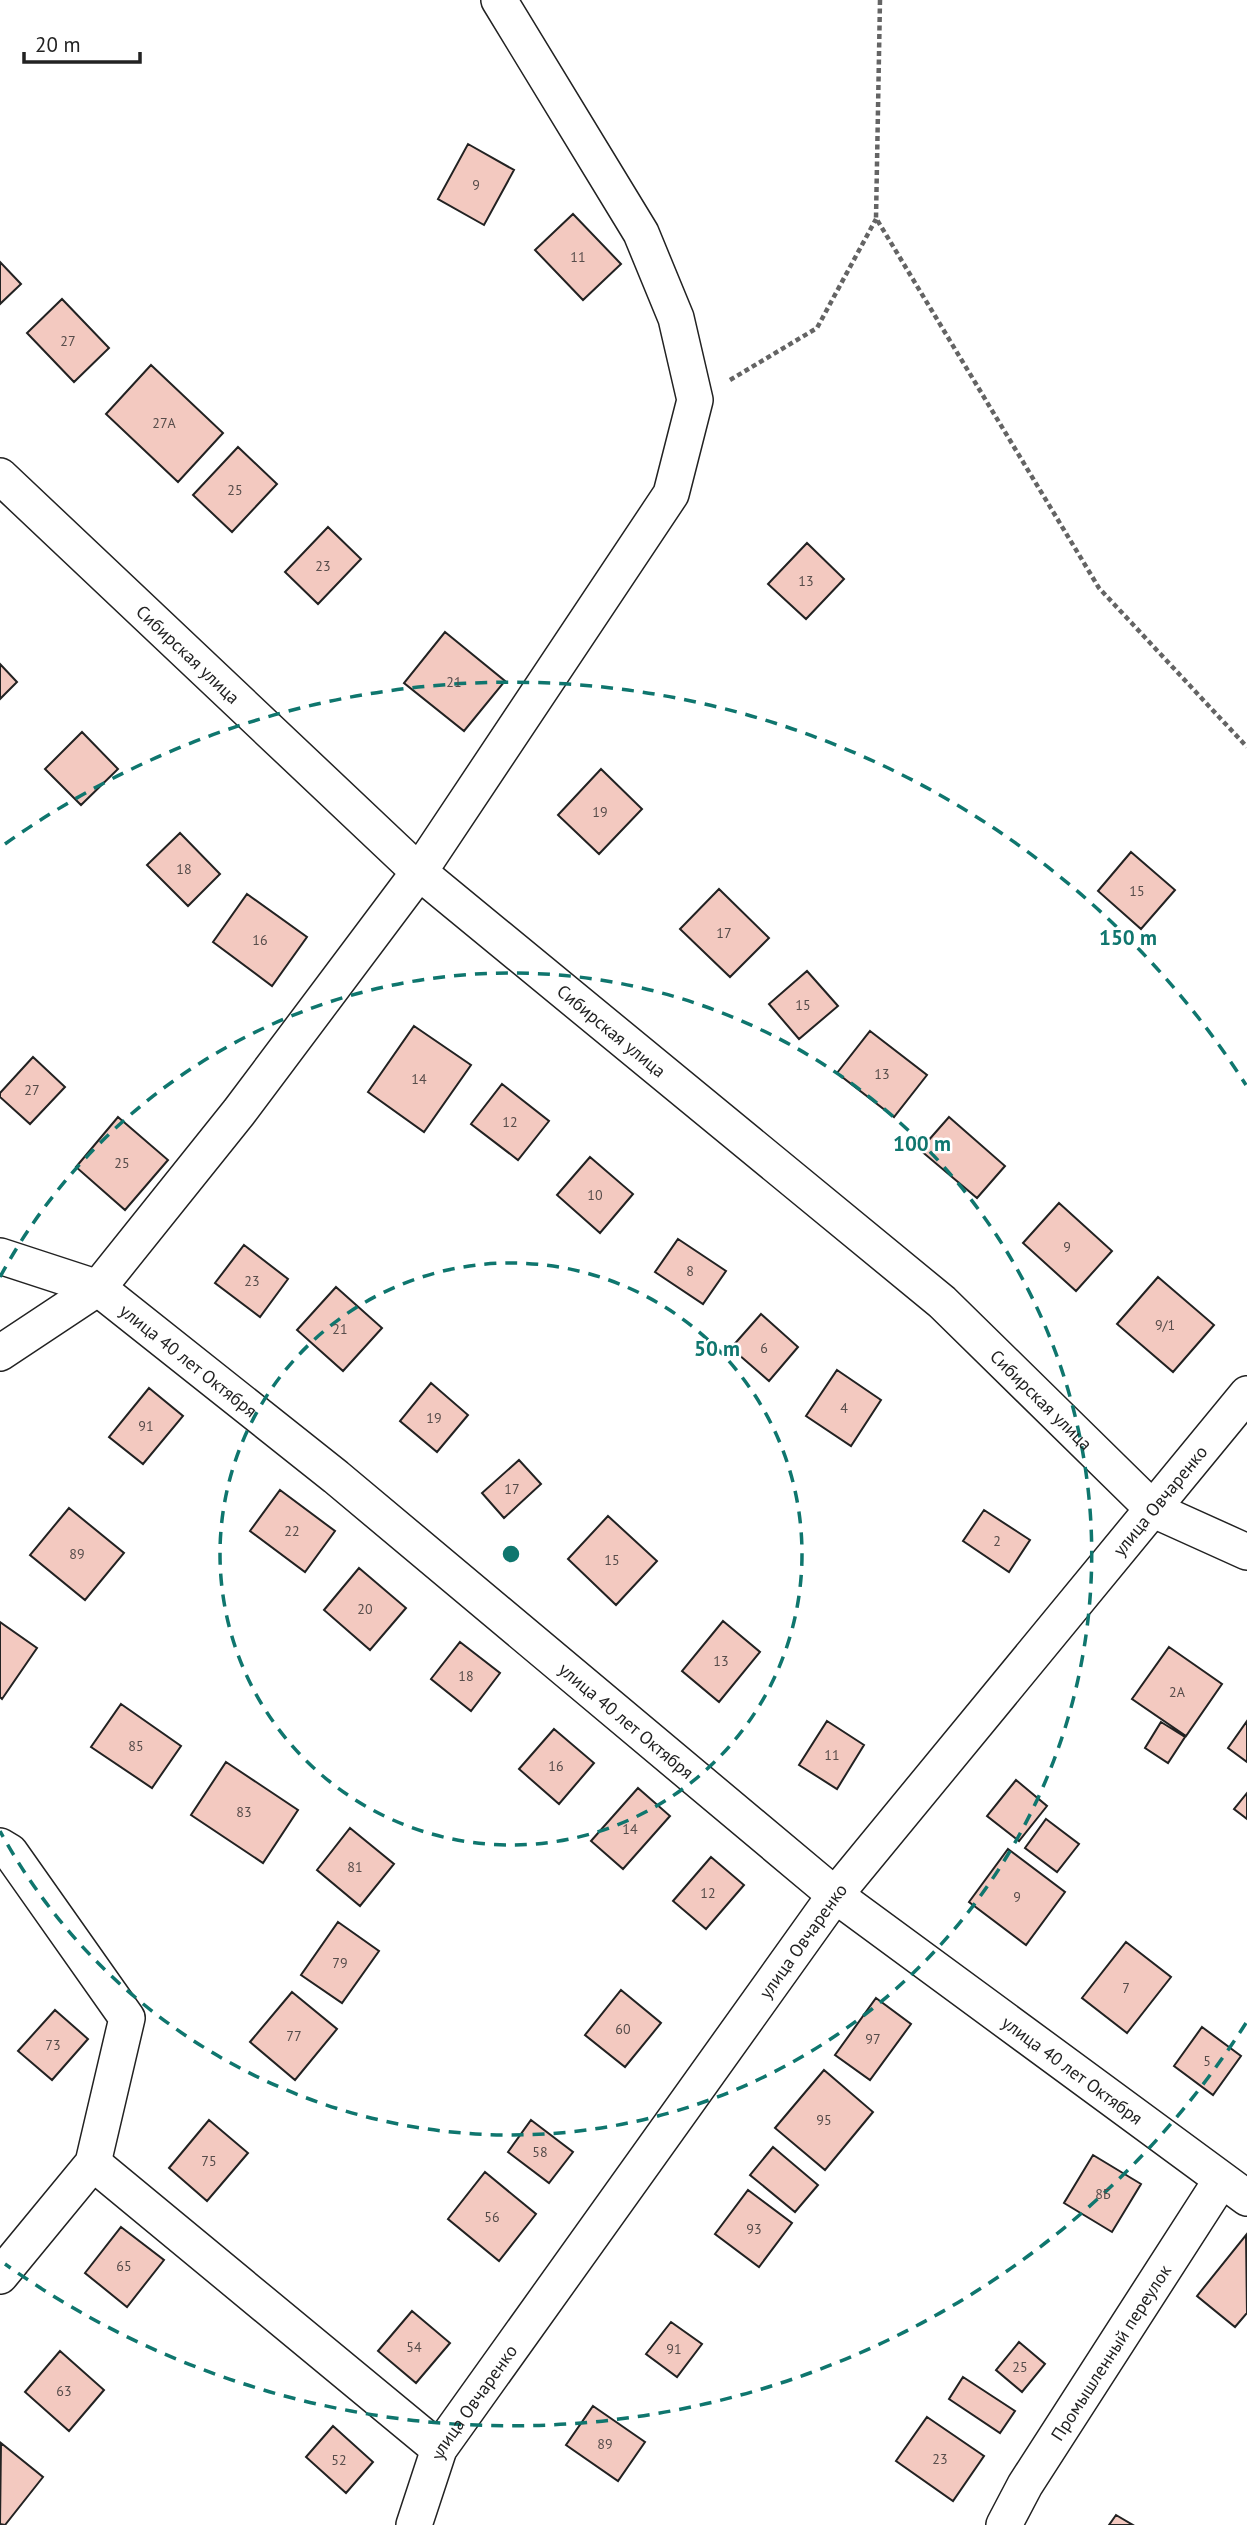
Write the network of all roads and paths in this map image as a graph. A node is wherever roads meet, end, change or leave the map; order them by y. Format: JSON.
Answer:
{"nodes":[{"id":1,"x":499,"y":0,"type":"edge"},
{"id":2,"x":880,"y":0,"type":"edge"},
{"id":3,"x":876,"y":218,"type":"junction"},
{"id":4,"x":695,"y":400,"type":"junction"},
{"id":5,"x":0,"y":476,"type":"edge"},
{"id":6,"x":1247,"y":747,"type":"edge"},
{"id":7,"x":419,"y":872,"type":"junction"},
{"id":8,"x":0,"y":1256,"type":"edge"},
{"id":9,"x":98,"y":1288,"type":"junction"},
{"id":10,"x":0,"y":1353,"type":"edge"},
{"id":11,"x":1247,"y":1394,"type":"edge"},
{"id":12,"x":1154,"y":1510,"type":"junction"},
{"id":13,"x":1247,"y":1552,"type":"edge"},
{"id":14,"x":0,"y":1846,"type":"edge"},
{"id":15,"x":835,"y":1895,"type":"junction"},
{"id":16,"x":93,"y":2163,"type":"junction"},
{"id":17,"x":1234,"y":2190,"type":"edge"},
{"id":18,"x":0,"y":2276,"type":"edge"},
{"id":19,"x":439,"y":2449,"type":"junction"},
{"id":20,"x":414,"y":2525,"type":"edge"},
{"id":21,"x":1004,"y":2525,"type":"edge"}],
"edges":[{"from":1,"to":4,"type":"street"},
{"from":2,"to":3,"type":"path"},
{"from":3,"to":4,"type":"path"},
{"from":3,"to":6,"type":"path"},
{"from":4,"to":7,"type":"street"},
{"from":5,"to":7,"type":"street","name":"Сибирская улица"},
{"from":7,"to":9,"type":"street"},
{"from":7,"to":12,"type":"street","name":"Сибирская улица"},
{"from":8,"to":9,"type":"street","name":"улица 40 лет Октября"},
{"from":9,"to":10,"type":"street"},
{"from":9,"to":15,"type":"street","name":"улица 40 лет Октября"},
{"from":11,"to":12,"type":"street","name":"улица Овчаренко"},
{"from":12,"to":13,"type":"street","name":"Сибирская улица"},
{"from":12,"to":15,"type":"street","name":"улица Овчаренко"},
{"from":14,"to":16,"type":"street"},
{"from":15,"to":17,"type":"street","name":"улица 40 лет Октября"},
{"from":15,"to":19,"type":"street","name":"улица Овчаренко"},
{"from":16,"to":18,"type":"street"},
{"from":16,"to":19,"type":"street"},
{"from":17,"to":21,"type":"street","name":"Промышленный переулок"},
{"from":19,"to":20,"type":"street","name":"улица Овчаренко"}]}
